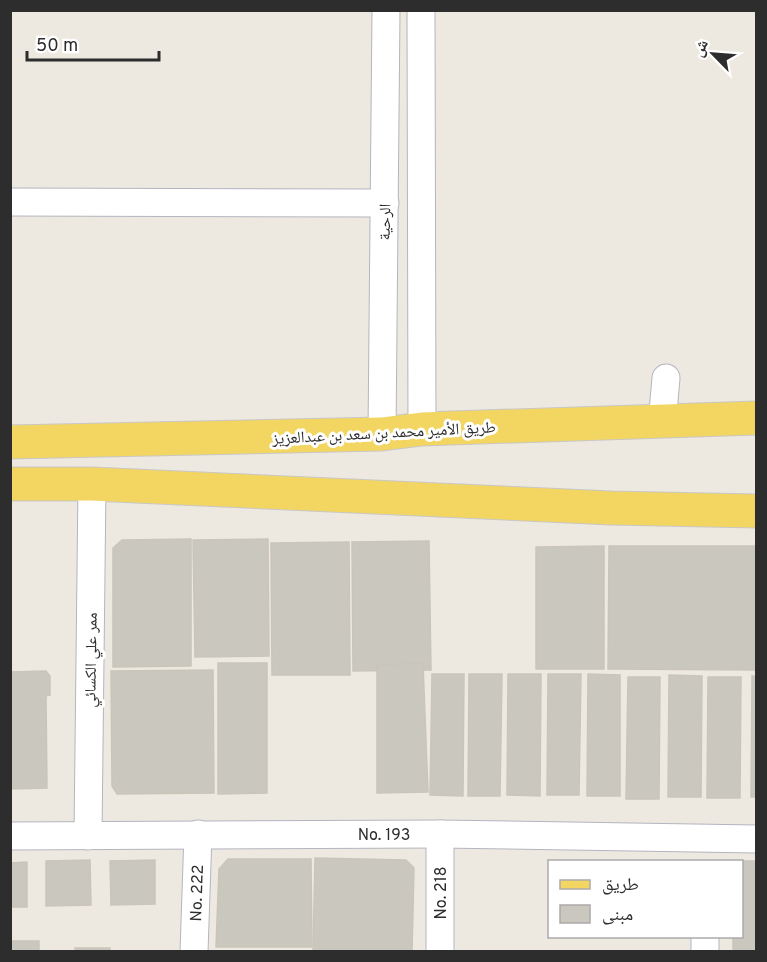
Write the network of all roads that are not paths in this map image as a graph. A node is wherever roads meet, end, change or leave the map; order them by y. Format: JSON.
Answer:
{"nodes":[{"id":1,"x":386,"y":10,"type":"edge"},
{"id":2,"x":421,"y":10,"type":"edge"},
{"id":3,"x":10,"y":202,"type":"edge"},
{"id":4,"x":385,"y":203,"type":"junction"},
{"id":5,"x":666,"y":378,"type":"dead end"},
{"id":6,"x":756,"y":418,"type":"edge"},
{"id":7,"x":662,"y":423,"type":"junction"},
{"id":8,"x":422,"y":429,"type":"junction"},
{"id":9,"x":382,"y":434,"type":"junction"},
{"id":10,"x":10,"y":442,"type":"edge"},
{"id":11,"x":10,"y":484,"type":"edge"},
{"id":12,"x":92,"y":484,"type":"junction"},
{"id":13,"x":756,"y":511,"type":"edge"},
{"id":14,"x":198,"y":834,"type":"junction"},
{"id":15,"x":440,"y":834,"type":"junction"},
{"id":16,"x":10,"y":836,"type":"edge"},
{"id":17,"x":88,"y":836,"type":"junction"},
{"id":18,"x":756,"y":838,"type":"edge"},
{"id":19,"x":705,"y":850,"type":"edge"},
{"id":20,"x":194,"y":951,"type":"edge"},
{"id":21,"x":440,"y":951,"type":"edge"}],
"edges":[{"from":1,"to":4,"type":"street","name":"الرحية"},
{"from":2,"to":8,"type":"street"},
{"from":3,"to":4,"type":"street"},
{"from":4,"to":9,"type":"street","name":"الرحية"},
{"from":5,"to":7,"type":"street"},
{"from":6,"to":7,"type":"main road","name":"طريق الأمير محمد بن سعد بن عبدالعزيز"},
{"from":7,"to":8,"type":"main road","name":"طريق الأمير محمد بن سعد بن عبدالعزيز"},
{"from":8,"to":9,"type":"main road","name":"طريق الأمير محمد بن سعد بن عبدالعزيز"},
{"from":9,"to":10,"type":"main road","name":"طريق الأمير محمد بن سعد بن عبدالعزيز"},
{"from":11,"to":12,"type":"main road"},
{"from":12,"to":13,"type":"main road"},
{"from":12,"to":17,"type":"street","name":"ممر علي الكسائي"},
{"from":14,"to":15,"type":"street","name":"No. 193"},
{"from":14,"to":17,"type":"street","name":"No. 193"},
{"from":14,"to":20,"type":"street","name":"No. 222"},
{"from":15,"to":19,"type":"street","name":"No. 193"},
{"from":15,"to":21,"type":"street","name":"No. 218"},
{"from":16,"to":17,"type":"street","name":"No. 193"},
{"from":18,"to":19,"type":"street","name":"No. 193"}]}
